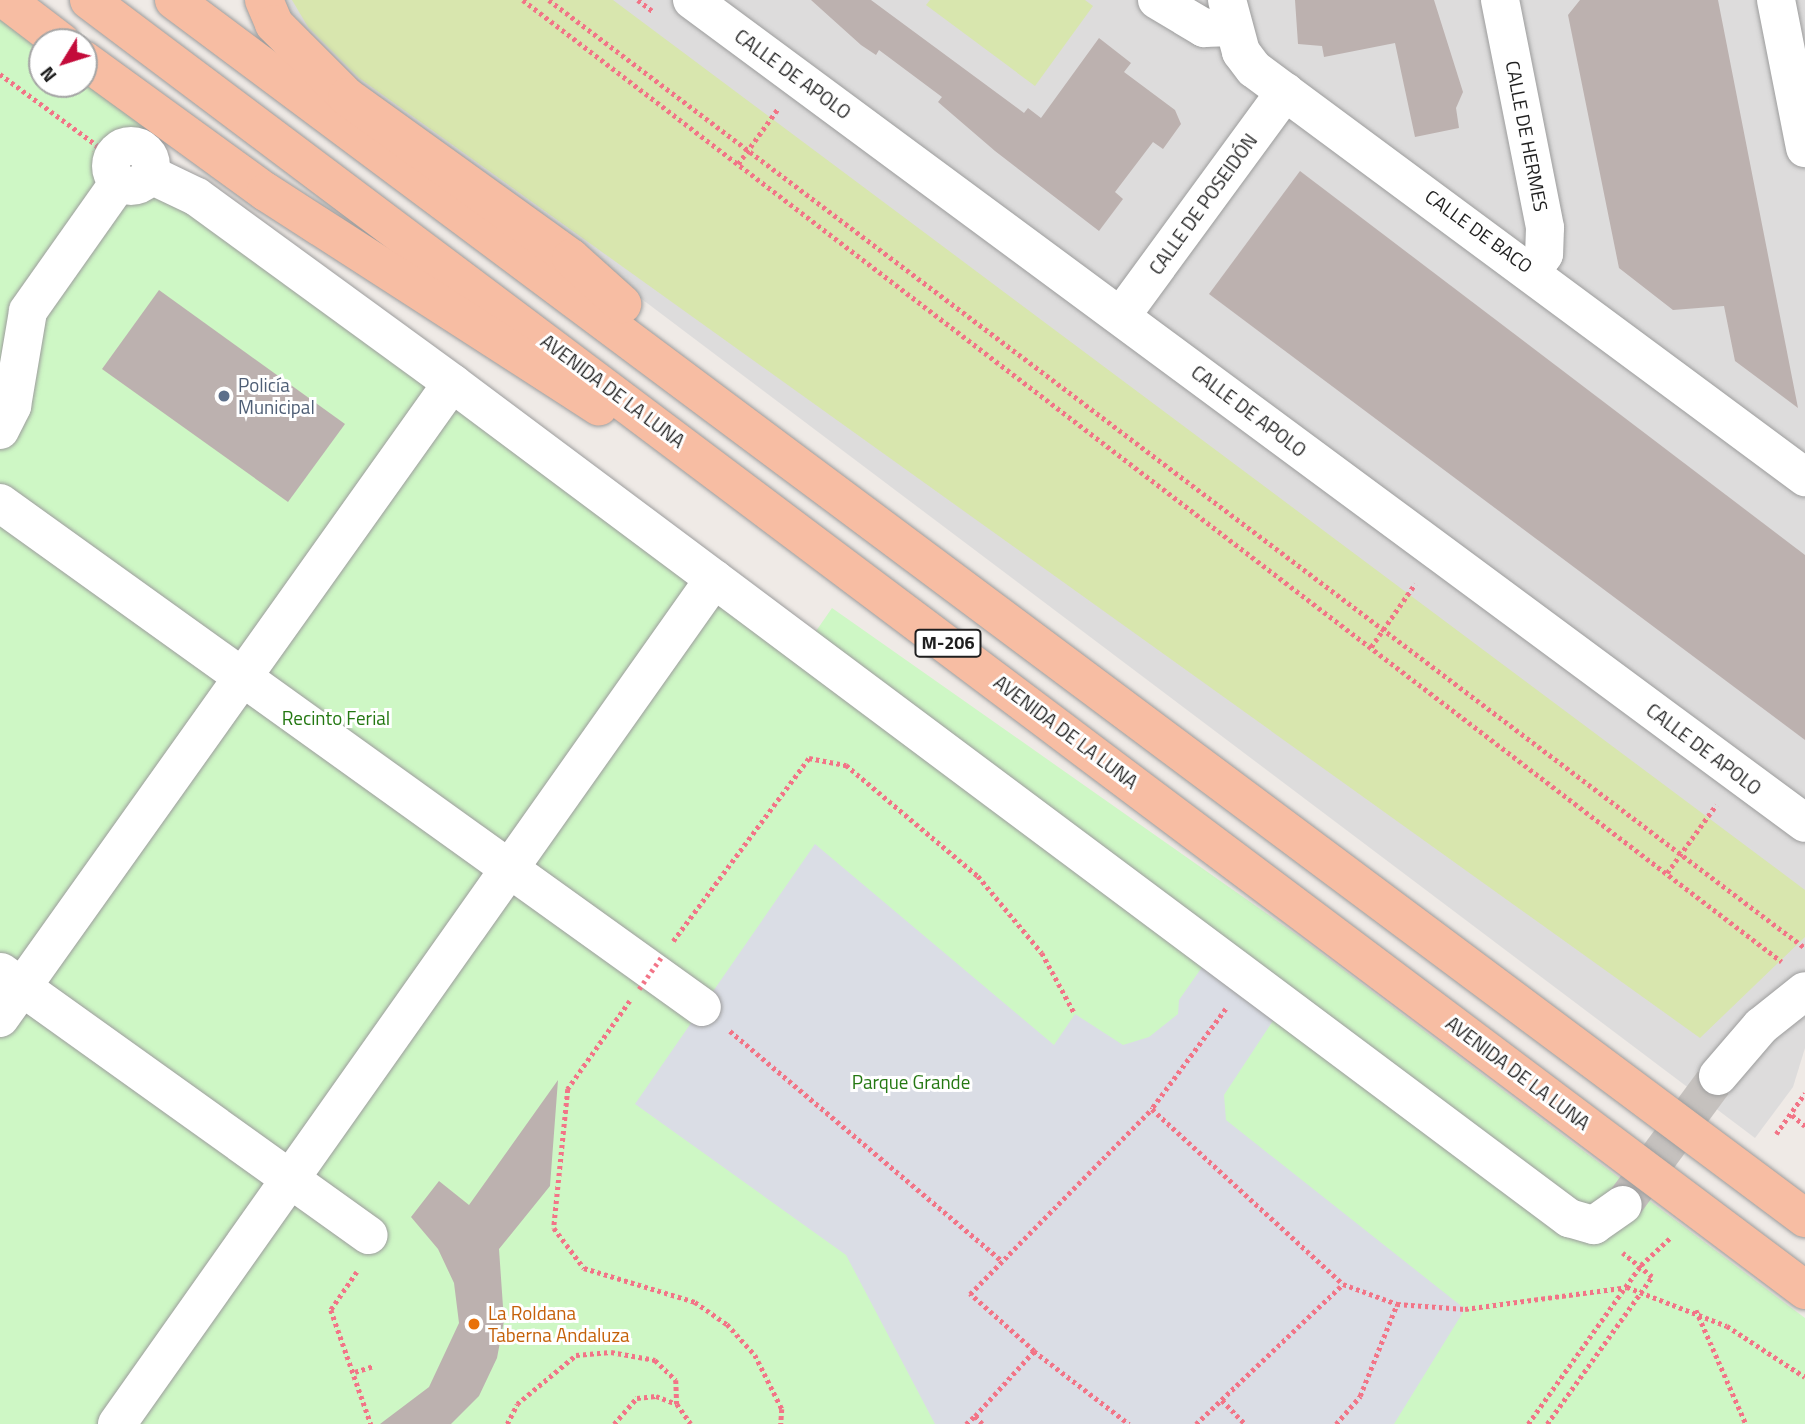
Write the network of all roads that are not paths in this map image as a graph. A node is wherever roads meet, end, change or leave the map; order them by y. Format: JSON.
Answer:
{"nodes":[{"id":1,"x":6,"y":0,"type":"edge"},
{"id":2,"x":89,"y":0,"type":"edge"},
{"id":3,"x":174,"y":0,"type":"edge"},
{"id":4,"x":264,"y":0,"type":"edge"},
{"id":5,"x":692,"y":0,"type":"edge"},
{"id":6,"x":1157,"y":0,"type":"edge"},
{"id":7,"x":1500,"y":0,"type":"edge"},
{"id":8,"x":1776,"y":0,"type":"edge"},
{"id":9,"x":1230,"y":14,"type":"edge"},
{"id":10,"x":43,"y":28,"type":"edge"},
{"id":11,"x":98,"y":89,"type":"edge"},
{"id":12,"x":1285,"y":92,"type":"junction"},
{"id":13,"x":1805,"y":148,"type":"edge"},
{"id":14,"x":130,"y":155,"type":"junction"},
{"id":15,"x":1533,"y":270,"type":"junction"},
{"id":16,"x":1121,"y":316,"type":"junction"},
{"id":17,"x":452,"y":383,"type":"junction"},
{"id":18,"x":0,"y":429,"type":"edge"},
{"id":19,"x":803,"y":467,"type":"junction"},
{"id":20,"x":1805,"y":477,"type":"edge"},
{"id":21,"x":0,"y":503,"type":"edge"},
{"id":22,"x":770,"y":508,"type":"junction"},
{"id":23,"x":714,"y":579,"type":"junction"},
{"id":24,"x":243,"y":677,"type":"junction"},
{"id":25,"x":1805,"y":823,"type":"edge"},
{"id":26,"x":509,"y":869,"type":"junction"},
{"id":27,"x":1795,"y":978,"type":"edge"},
{"id":28,"x":11,"y":980,"type":"edge"},
{"id":29,"x":702,"y":1007,"type":"road end"},
{"id":30,"x":0,"y":1018,"type":"edge"},
{"id":31,"x":1718,"y":1076,"type":"tunnel mouth"},
{"id":32,"x":290,"y":1179,"type":"junction"},
{"id":33,"x":1623,"y":1205,"type":"tunnel mouth"},
{"id":34,"x":1805,"y":1218,"type":"edge"},
{"id":35,"x":369,"y":1236,"type":"road end"},
{"id":36,"x":1805,"y":1290,"type":"edge"},
{"id":37,"x":117,"y":1424,"type":"edge"}],
"edges":[{"from":1,"to":10,"type":"main road"},
{"from":2,"to":22,"type":"main road","name":"AVENIDA DE LA LUNA","number":"M-206"},
{"from":3,"to":19,"type":"main road","number":"M-206"},
{"from":4,"to":19,"type":"main road"},
{"from":5,"to":16,"type":"street","name":"CALLE DE APOLO"},
{"from":6,"to":9,"type":"street","name":"CALLE DE BACO"},
{"from":7,"to":15,"type":"street","name":"CALLE DE HERMES"},
{"from":8,"to":13,"type":"street"},
{"from":9,"to":12,"type":"street","name":"CALLE DE BACO"},
{"from":11,"to":14,"type":"main road"},
{"from":12,"to":15,"type":"street","name":"CALLE DE BACO"},
{"from":12,"to":16,"type":"street","name":"CALLE DE POSEIDÓN"},
{"from":14,"to":17,"type":"street"},
{"from":14,"to":18,"type":"street"},
{"from":14,"to":22,"type":"main road"},
{"from":15,"to":20,"type":"street","name":"CALLE DE BACO"},
{"from":16,"to":25,"type":"street","name":"CALLE DE APOLO"},
{"from":17,"to":23,"type":"street"},
{"from":17,"to":24,"type":"street"},
{"from":19,"to":34,"type":"main road","number":"M-206"},
{"from":21,"to":24,"type":"street"},
{"from":22,"to":36,"type":"main road","name":"AVENIDA DE LA LUNA","number":"M-206"},
{"from":23,"to":26,"type":"street"},
{"from":23,"to":33,"type":"street"},
{"from":24,"to":26,"type":"street"},
{"from":24,"to":28,"type":"street"},
{"from":26,"to":29,"type":"street"},
{"from":26,"to":32,"type":"street"},
{"from":27,"to":31,"type":"street"},
{"from":28,"to":30,"type":"street"},
{"from":28,"to":32,"type":"street"},
{"from":32,"to":35,"type":"street"},
{"from":32,"to":37,"type":"street"}]}
